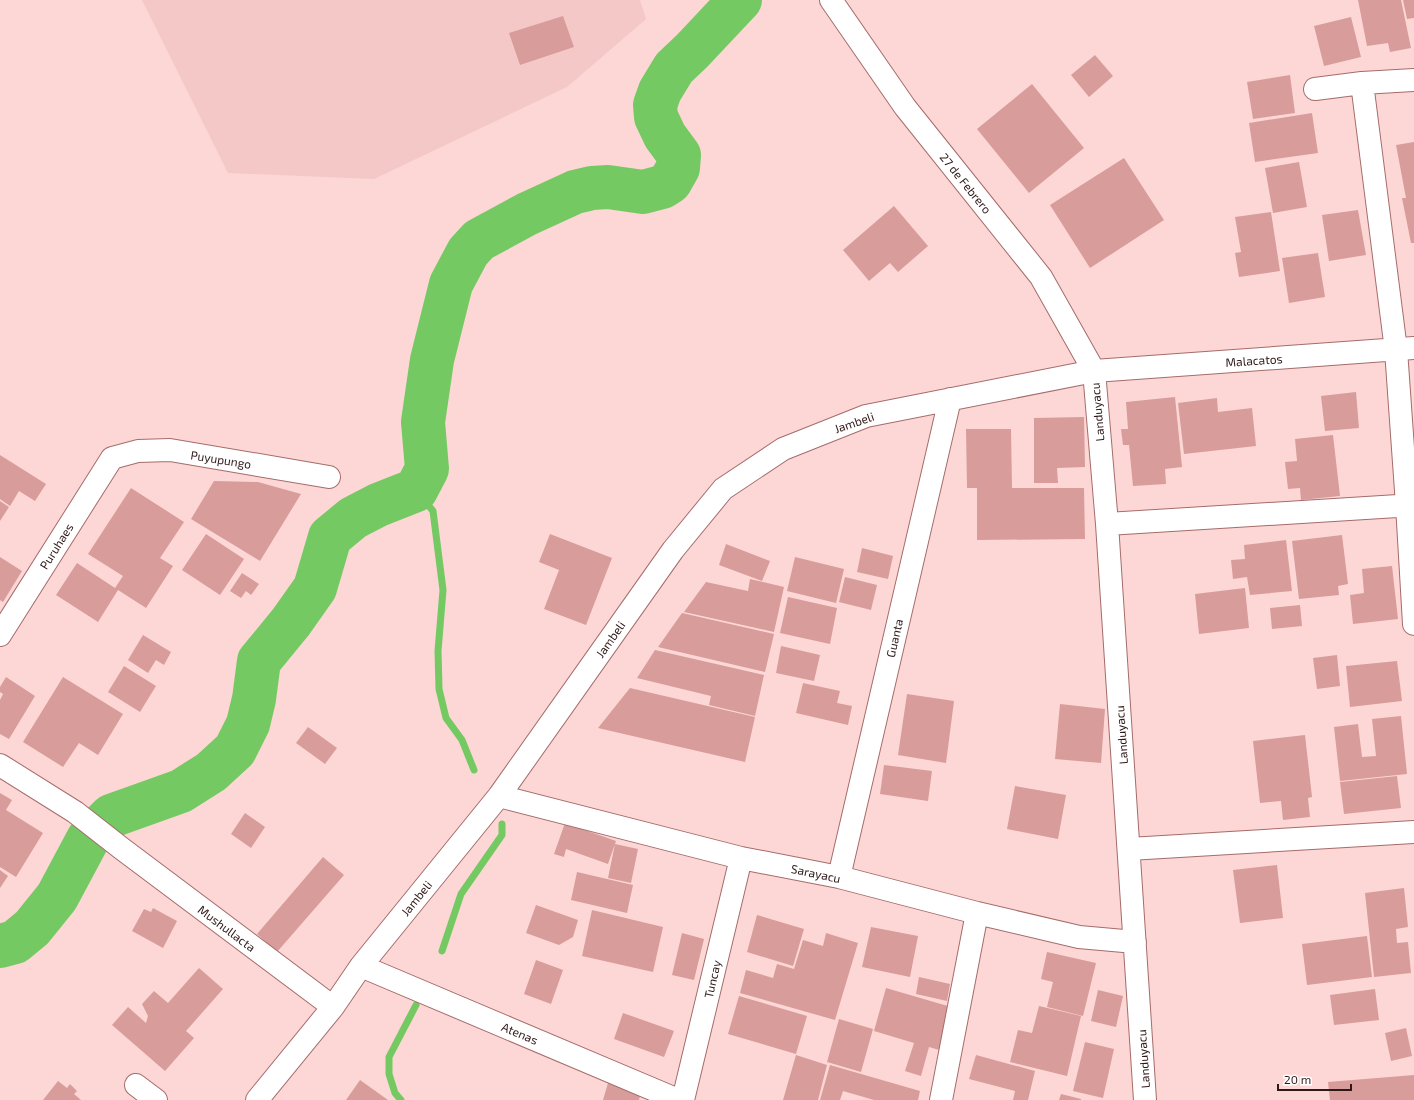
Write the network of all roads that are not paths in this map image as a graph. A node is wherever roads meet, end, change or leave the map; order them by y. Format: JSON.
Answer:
{"nodes":[{"id":1,"x":831,"y":0,"type":"edge"},
{"id":2,"x":1414,"y":80,"type":"edge"},
{"id":3,"x":1362,"y":83,"type":"junction"},
{"id":4,"x":1314,"y":89,"type":"dead end"},
{"id":5,"x":1405,"y":349,"type":"edge"},
{"id":6,"x":1094,"y":371,"type":"junction"},
{"id":7,"x":950,"y":399,"type":"junction"},
{"id":8,"x":112,"y":458,"type":"joint"},
{"id":9,"x":329,"y":477,"type":"dead end"},
{"id":10,"x":1411,"y":505,"type":"edge"},
{"id":11,"x":1107,"y":524,"type":"junction"},
{"id":12,"x":1414,"y":624,"type":"edge"},
{"id":13,"x":0,"y":635,"type":"edge"},
{"id":14,"x":0,"y":765,"type":"edge"},
{"id":15,"x":499,"y":796,"type":"junction"},
{"id":16,"x":1414,"y":832,"type":"edge"},
{"id":17,"x":1129,"y":849,"type":"junction"},
{"id":18,"x":741,"y":858,"type":"junction"},
{"id":19,"x":839,"y":877,"type":"junction"},
{"id":20,"x":977,"y":913,"type":"junction"},
{"id":21,"x":1135,"y":942,"type":"junction"},
{"id":22,"x":361,"y":966,"type":"junction"},
{"id":23,"x":333,"y":1007,"type":"junction"},
{"id":24,"x":136,"y":1085,"type":"dead end"},
{"id":25,"x":156,"y":1100,"type":"edge"},
{"id":26,"x":257,"y":1100,"type":"edge"},
{"id":27,"x":678,"y":1100,"type":"edge"},
{"id":28,"x":684,"y":1100,"type":"edge"},
{"id":29,"x":941,"y":1100,"type":"edge"},
{"id":30,"x":1145,"y":1100,"type":"edge"}],
"edges":[{"from":1,"to":6,"type":"street","name":"27 de Febrero"},
{"from":2,"to":3,"type":"street"},
{"from":3,"to":4,"type":"street"},
{"from":3,"to":5,"type":"street"},
{"from":5,"to":6,"type":"street","name":"Malacatos"},
{"from":5,"to":10,"type":"street"},
{"from":6,"to":7,"type":"street","name":"Jambeli"},
{"from":6,"to":11,"type":"street","name":"Landuyacu"},
{"from":7,"to":15,"type":"street","name":"Jambeli"},
{"from":7,"to":19,"type":"street","name":"Guanta"},
{"from":8,"to":9,"type":"street","name":"Puyupungo"},
{"from":8,"to":13,"type":"street","name":"Puruhaes"},
{"from":10,"to":11,"type":"street"},
{"from":10,"to":12,"type":"street"},
{"from":11,"to":17,"type":"street","name":"Landuyacu"},
{"from":14,"to":23,"type":"street","name":"Mushullacta"},
{"from":15,"to":18,"type":"street","name":"Sarayacu"},
{"from":15,"to":22,"type":"street","name":"Jambeli"},
{"from":16,"to":17,"type":"street"},
{"from":17,"to":21,"type":"street","name":"Landuyacu"},
{"from":18,"to":19,"type":"street","name":"Sarayacu"},
{"from":18,"to":28,"type":"street","name":"Tuncay"},
{"from":19,"to":20,"type":"street","name":"Sarayacu"},
{"from":20,"to":21,"type":"street","name":"Sarayacu"},
{"from":20,"to":29,"type":"street"},
{"from":21,"to":30,"type":"street","name":"Landuyacu"},
{"from":22,"to":23,"type":"street","name":"Jambeli"},
{"from":22,"to":27,"type":"street","name":"Atenas"},
{"from":23,"to":26,"type":"street","name":"Jambeli"},
{"from":24,"to":25,"type":"street"}]}
